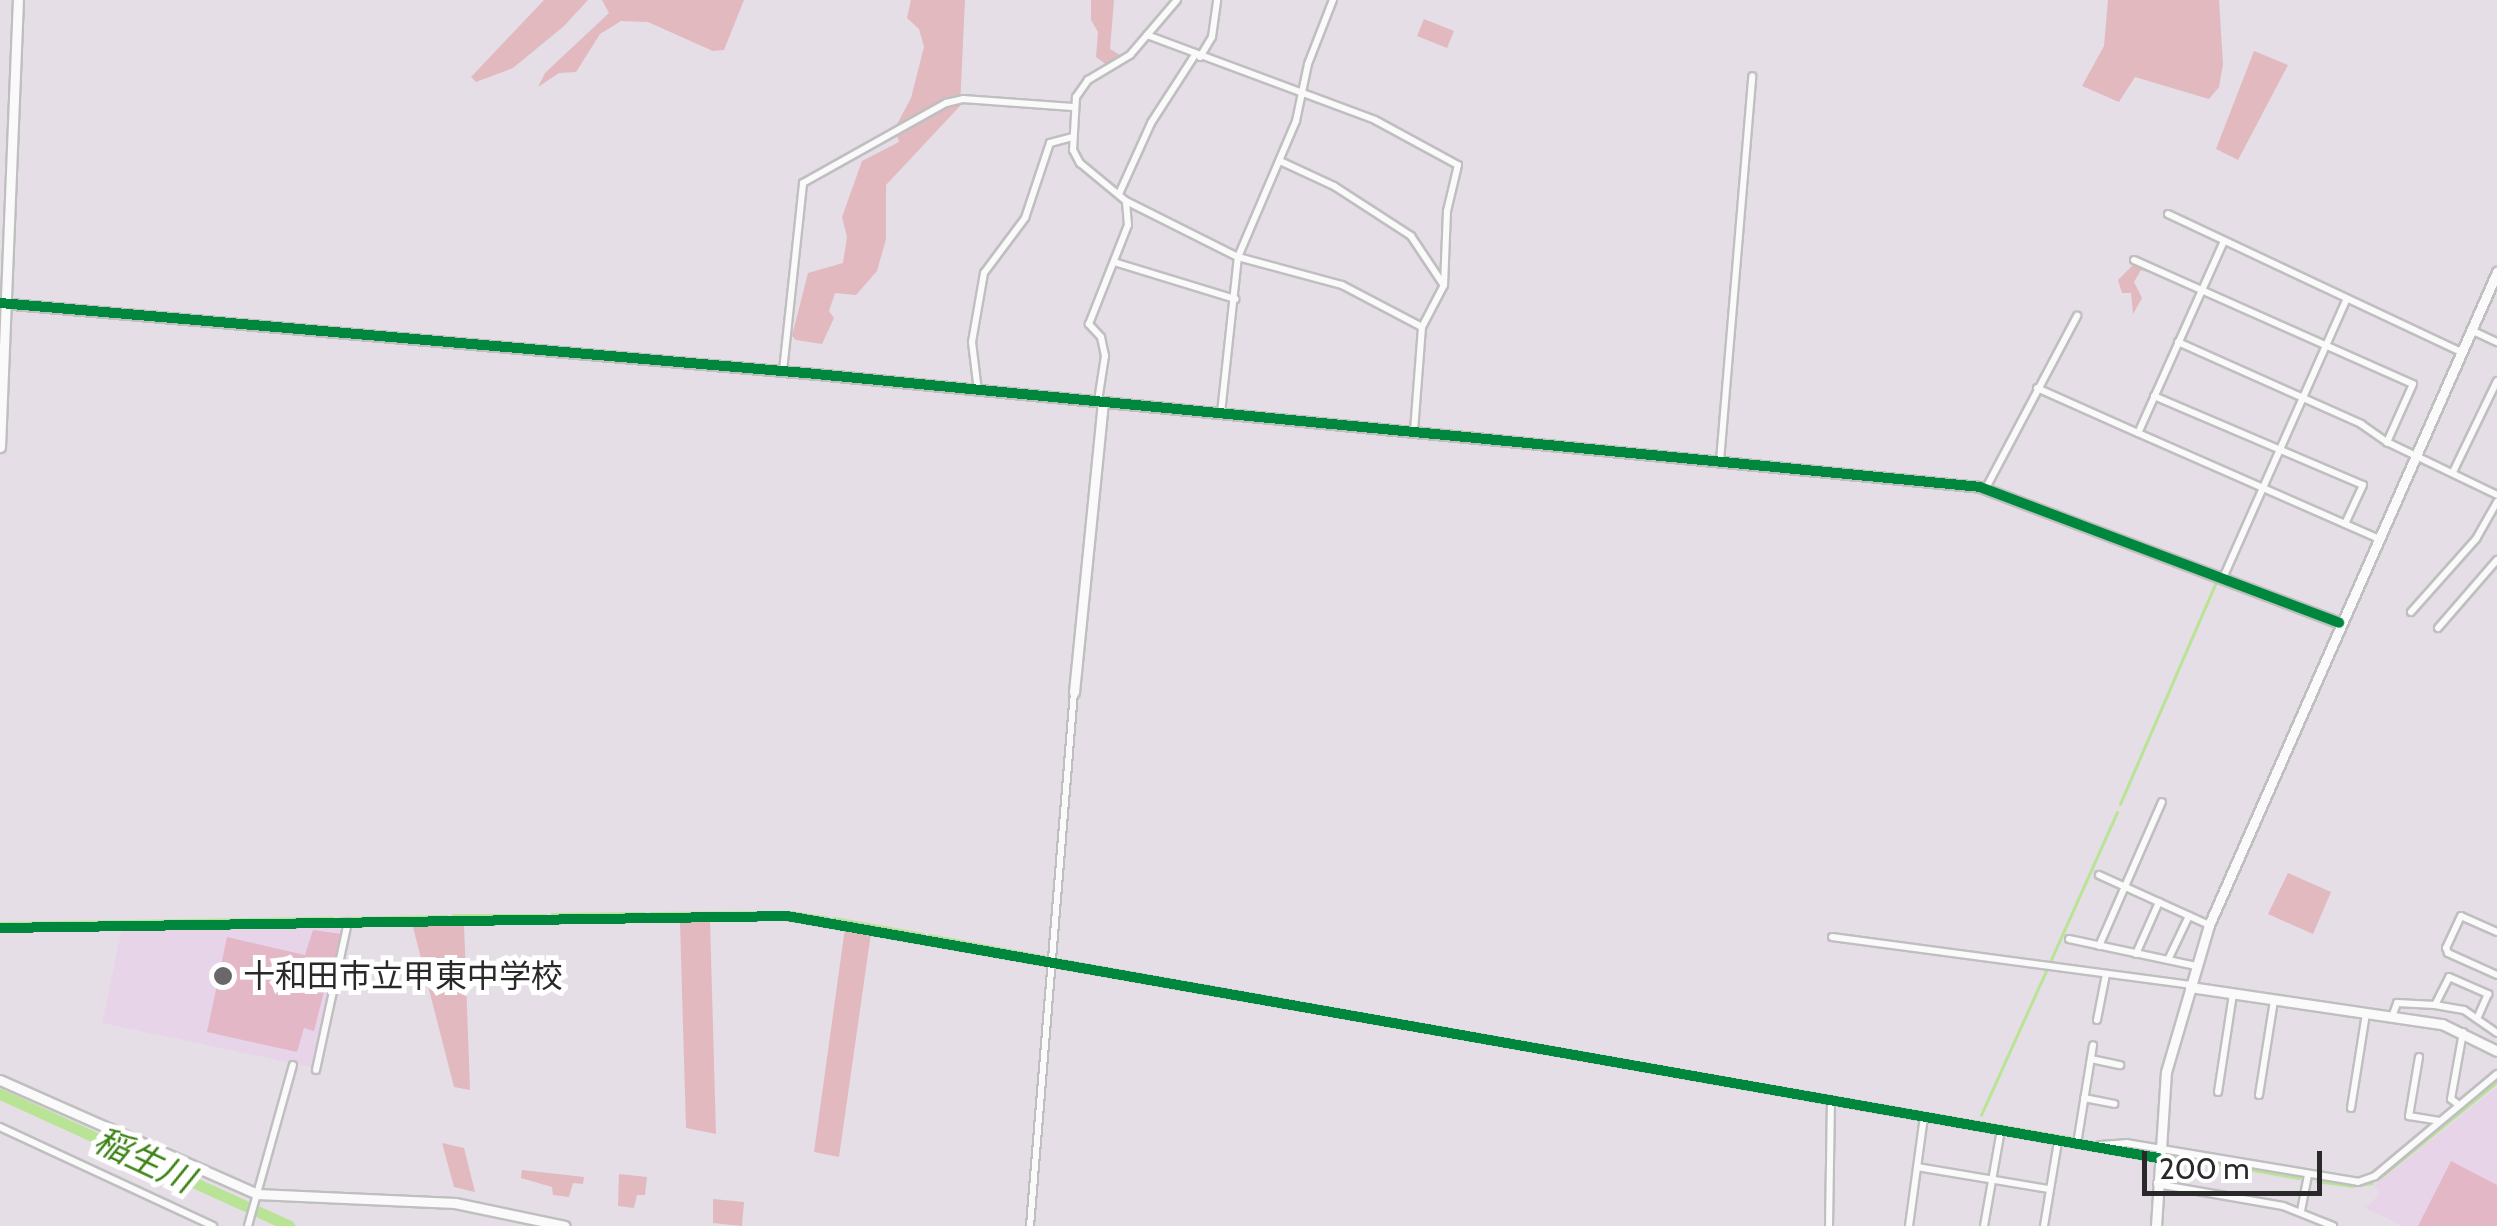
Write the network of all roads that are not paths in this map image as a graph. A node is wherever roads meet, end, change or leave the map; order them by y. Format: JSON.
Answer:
{"nodes":[{"id":1,"x":18,"y":0,"type":"edge"},
{"id":2,"x":1177,"y":0,"type":"edge"},
{"id":3,"x":1216,"y":0,"type":"edge"},
{"id":4,"x":1332,"y":0,"type":"edge"},
{"id":5,"x":1147,"y":35,"type":"junction"},
{"id":6,"x":1197,"y":56,"type":"junction"},
{"id":7,"x":1752,"y":76,"type":"dead end"},
{"id":8,"x":1302,"y":93,"type":"junction"},
{"id":9,"x":1073,"y":108,"type":"junction"},
{"id":10,"x":1072,"y":136,"type":"junction"},
{"id":11,"x":1280,"y":160,"type":"junction"},
{"id":12,"x":1119,"y":194,"type":"junction"},
{"id":13,"x":1126,"y":202,"type":"junction"},
{"id":14,"x":2168,"y":214,"type":"dead end"},
{"id":15,"x":2224,"y":240,"type":"junction"},
{"id":16,"x":1238,"y":258,"type":"junction"},
{"id":17,"x":2134,"y":260,"type":"dead end"},
{"id":18,"x":1114,"y":262,"type":"junction"},
{"id":19,"x":2497,"y":272,"type":"edge"},
{"id":20,"x":1444,"y":285,"type":"junction"},
{"id":21,"x":2201,"y":291,"type":"junction"},
{"id":22,"x":1235,"y":299,"type":"junction"},
{"id":23,"x":2346,"y":300,"type":"junction"},
{"id":24,"x":2,"y":303,"type":"edge"},
{"id":25,"x":2077,"y":316,"type":"dead end"},
{"id":26,"x":1422,"y":326,"type":"junction"},
{"id":27,"x":2471,"y":330,"type":"junction"},
{"id":28,"x":2178,"y":342,"type":"junction"},
{"id":29,"x":2497,"y":342,"type":"edge"},
{"id":30,"x":2326,"y":346,"type":"junction"},
{"id":31,"x":2461,"y":352,"type":"junction"},
{"id":32,"x":783,"y":371,"type":"junction"},
{"id":33,"x":2497,"y":381,"type":"edge"},
{"id":34,"x":2037,"y":388,"type":"junction"},
{"id":35,"x":978,"y":391,"type":"junction"},
{"id":36,"x":2154,"y":396,"type":"junction"},
{"id":37,"x":2303,"y":398,"type":"junction"},
{"id":38,"x":1100,"y":403,"type":"junction"},
{"id":39,"x":1221,"y":413,"type":"junction"},
{"id":40,"x":1414,"y":433,"type":"junction"},
{"id":41,"x":2138,"y":433,"type":"junction"},
{"id":42,"x":2387,"y":442,"type":"junction"},
{"id":43,"x":0,"y":447,"type":"edge"},
{"id":44,"x":2279,"y":450,"type":"junction"},
{"id":45,"x":2416,"y":453,"type":"junction"},
{"id":46,"x":1720,"y":462,"type":"junction"},
{"id":47,"x":2453,"y":472,"type":"junction"},
{"id":48,"x":1986,"y":488,"type":"junction"},
{"id":49,"x":2262,"y":488,"type":"junction"},
{"id":50,"x":2497,"y":498,"type":"edge"},
{"id":51,"x":2345,"y":524,"type":"junction"},
{"id":52,"x":2377,"y":538,"type":"junction"},
{"id":53,"x":2497,"y":560,"type":"edge"},
{"id":54,"x":2223,"y":578,"type":"junction"},
{"id":55,"x":2412,"y":612,"type":"dead end"},
{"id":56,"x":2339,"y":624,"type":"junction"},
{"id":57,"x":2438,"y":628,"type":"dead end"},
{"id":58,"x":1074,"y":692,"type":"joint"},
{"id":59,"x":2162,"y":802,"type":"dead end"},
{"id":60,"x":2099,"y":875,"type":"dead end"},
{"id":61,"x":2125,"y":887,"type":"junction"},
{"id":62,"x":2159,"y":902,"type":"junction"},
{"id":63,"x":2189,"y":916,"type":"junction"},
{"id":64,"x":348,"y":922,"type":"junction"},
{"id":65,"x":2210,"y":924,"type":"junction"},
{"id":66,"x":0,"y":928,"type":"edge"},
{"id":67,"x":2497,"y":932,"type":"edge"},
{"id":68,"x":1832,"y":936,"type":"dead end"},
{"id":69,"x":2069,"y":939,"type":"dead end"},
{"id":70,"x":2099,"y":946,"type":"junction"},
{"id":71,"x":2136,"y":954,"type":"junction"},
{"id":72,"x":2168,"y":960,"type":"junction"},
{"id":73,"x":1052,"y":962,"type":"junction"},
{"id":74,"x":2196,"y":966,"type":"junction"},
{"id":75,"x":2106,"y":974,"type":"junction"},
{"id":76,"x":2497,"y":975,"type":"edge"},
{"id":77,"x":2190,"y":986,"type":"junction"},
{"id":78,"x":2233,"y":994,"type":"junction"},
{"id":79,"x":2274,"y":1000,"type":"junction"},
{"id":80,"x":2435,"y":1005,"type":"junction"},
{"id":81,"x":2366,"y":1013,"type":"junction"},
{"id":82,"x":2392,"y":1016,"type":"junction"},
{"id":83,"x":2477,"y":1018,"type":"junction"},
{"id":84,"x":2097,"y":1020,"type":"dead end"},
{"id":85,"x":2464,"y":1030,"type":"junction"},
{"id":86,"x":2497,"y":1033,"type":"edge"},
{"id":87,"x":2094,"y":1045,"type":"dead end"},
{"id":88,"x":2497,"y":1051,"type":"edge"},
{"id":89,"x":2418,"y":1058,"type":"dead end"},
{"id":90,"x":2091,"y":1059,"type":"junction"},
{"id":91,"x":293,"y":1065,"type":"dead end"},
{"id":92,"x":2120,"y":1065,"type":"dead end"},
{"id":93,"x":316,"y":1070,"type":"dead end"},
{"id":94,"x":2497,"y":1074,"type":"edge"},
{"id":95,"x":0,"y":1080,"type":"edge"},
{"id":96,"x":2218,"y":1092,"type":"dead end"},
{"id":97,"x":2259,"y":1095,"type":"dead end"},
{"id":98,"x":2084,"y":1098,"type":"junction"},
{"id":99,"x":1830,"y":1101,"type":"junction"},
{"id":100,"x":2114,"y":1104,"type":"dead end"},
{"id":101,"x":2459,"y":1105,"type":"junction"},
{"id":102,"x":2351,"y":1108,"type":"dead end"},
{"id":103,"x":1924,"y":1117,"type":"junction"},
{"id":104,"x":2441,"y":1121,"type":"junction"},
{"id":105,"x":0,"y":1128,"type":"edge"},
{"id":106,"x":2000,"y":1130,"type":"junction"},
{"id":107,"x":2058,"y":1141,"type":"junction"},
{"id":108,"x":2077,"y":1144,"type":"junction"},
{"id":109,"x":2158,"y":1154,"type":"junction"},
{"id":110,"x":1917,"y":1166,"type":"junction"},
{"id":111,"x":2308,"y":1176,"type":"junction"},
{"id":112,"x":1991,"y":1180,"type":"junction"},
{"id":113,"x":2156,"y":1184,"type":"junction"},
{"id":114,"x":2049,"y":1189,"type":"junction"},
{"id":115,"x":256,"y":1198,"type":"junction"},
{"id":116,"x":2301,"y":1211,"type":"junction"},
{"id":117,"x":212,"y":1226,"type":"edge"},
{"id":118,"x":248,"y":1226,"type":"edge"},
{"id":119,"x":565,"y":1226,"type":"edge"},
{"id":120,"x":1030,"y":1226,"type":"edge"},
{"id":121,"x":1829,"y":1226,"type":"edge"},
{"id":122,"x":1909,"y":1226,"type":"edge"},
{"id":123,"x":1984,"y":1226,"type":"edge"},
{"id":124,"x":2044,"y":1226,"type":"edge"},
{"id":125,"x":2156,"y":1226,"type":"edge"},
{"id":126,"x":2333,"y":1226,"type":"edge"}],
"edges":[{"from":1,"to":24,"type":"street"},
{"from":2,"to":5,"type":"street"},
{"from":3,"to":6,"type":"street"},
{"from":4,"to":8,"type":"street"},
{"from":5,"to":6,"type":"street"},
{"from":5,"to":9,"type":"street"},
{"from":6,"to":8,"type":"street"},
{"from":6,"to":12,"type":"street"},
{"from":7,"to":46,"type":"street"},
{"from":8,"to":11,"type":"street"},
{"from":8,"to":20,"type":"street"},
{"from":9,"to":10,"type":"street"},
{"from":9,"to":32,"type":"street"},
{"from":10,"to":12,"type":"street"},
{"from":10,"to":35,"type":"street"},
{"from":11,"to":16,"type":"street"},
{"from":11,"to":20,"type":"street"},
{"from":12,"to":13,"type":"street"},
{"from":13,"to":16,"type":"street"},
{"from":13,"to":18,"type":"street"},
{"from":14,"to":15,"type":"street"},
{"from":15,"to":21,"type":"street"},
{"from":15,"to":23,"type":"street"},
{"from":16,"to":22,"type":"street"},
{"from":16,"to":26,"type":"street"},
{"from":17,"to":21,"type":"street"},
{"from":18,"to":22,"type":"street"},
{"from":18,"to":38,"type":"street"},
{"from":19,"to":27,"type":"street"},
{"from":20,"to":26,"type":"street"},
{"from":21,"to":28,"type":"street"},
{"from":21,"to":30,"type":"street"},
{"from":22,"to":39,"type":"street"},
{"from":23,"to":30,"type":"street"},
{"from":23,"to":31,"type":"street"},
{"from":24,"to":32,"type":"street"},
{"from":24,"to":43,"type":"street"},
{"from":25,"to":34,"type":"street"},
{"from":26,"to":40,"type":"street"},
{"from":27,"to":29,"type":"street"},
{"from":27,"to":31,"type":"street"},
{"from":28,"to":36,"type":"street"},
{"from":28,"to":37,"type":"street"},
{"from":30,"to":37,"type":"street"},
{"from":30,"to":42,"type":"street"},
{"from":31,"to":45,"type":"street"},
{"from":32,"to":35,"type":"street"},
{"from":33,"to":47,"type":"street"},
{"from":34,"to":41,"type":"street"},
{"from":34,"to":48,"type":"street"},
{"from":35,"to":38,"type":"street"},
{"from":36,"to":41,"type":"street"},
{"from":36,"to":44,"type":"street"},
{"from":37,"to":42,"type":"street"},
{"from":37,"to":44,"type":"street"},
{"from":38,"to":39,"type":"street"},
{"from":38,"to":58,"type":"street"},
{"from":39,"to":40,"type":"street"},
{"from":40,"to":46,"type":"street"},
{"from":41,"to":49,"type":"street"},
{"from":42,"to":45,"type":"street"},
{"from":44,"to":49,"type":"street"},
{"from":44,"to":51,"type":"street"},
{"from":45,"to":47,"type":"street"},
{"from":45,"to":52,"type":"street"},
{"from":46,"to":48,"type":"street"},
{"from":47,"to":50,"type":"street"},
{"from":48,"to":54,"type":"street"},
{"from":49,"to":51,"type":"street"},
{"from":49,"to":54,"type":"street"},
{"from":50,"to":55,"type":"street"},
{"from":51,"to":52,"type":"street"},
{"from":52,"to":56,"type":"street"},
{"from":53,"to":57,"type":"street"},
{"from":54,"to":56,"type":"street"},
{"from":56,"to":65,"type":"street"},
{"from":58,"to":73,"type":"street"},
{"from":59,"to":61,"type":"street"},
{"from":60,"to":61,"type":"street"},
{"from":61,"to":62,"type":"street"},
{"from":61,"to":70,"type":"street"},
{"from":62,"to":63,"type":"street"},
{"from":62,"to":71,"type":"street"},
{"from":63,"to":65,"type":"street"},
{"from":63,"to":72,"type":"street"},
{"from":64,"to":66,"type":"street"},
{"from":64,"to":73,"type":"street"},
{"from":64,"to":93,"type":"street"},
{"from":65,"to":74,"type":"street"},
{"from":67,"to":76,"type":"street"},
{"from":68,"to":75,"type":"street"},
{"from":69,"to":70,"type":"street"},
{"from":70,"to":71,"type":"street"},
{"from":71,"to":72,"type":"street"},
{"from":72,"to":74,"type":"street"},
{"from":73,"to":99,"type":"street"},
{"from":73,"to":120,"type":"street"},
{"from":74,"to":77,"type":"street"},
{"from":75,"to":77,"type":"street"},
{"from":75,"to":84,"type":"street"},
{"from":77,"to":78,"type":"street"},
{"from":77,"to":109,"type":"street"},
{"from":78,"to":79,"type":"street"},
{"from":78,"to":96,"type":"street"},
{"from":79,"to":81,"type":"street"},
{"from":79,"to":97,"type":"street"},
{"from":80,"to":82,"type":"street"},
{"from":80,"to":83,"type":"street"},
{"from":80,"to":83,"type":"street"},
{"from":81,"to":82,"type":"street"},
{"from":81,"to":102,"type":"street"},
{"from":82,"to":85,"type":"street"},
{"from":83,"to":86,"type":"street"},
{"from":85,"to":88,"type":"street"},
{"from":85,"to":101,"type":"street"},
{"from":87,"to":90,"type":"street"},
{"from":89,"to":104,"type":"street"},
{"from":90,"to":92,"type":"street"},
{"from":90,"to":98,"type":"street"},
{"from":91,"to":115,"type":"street"},
{"from":94,"to":101,"type":"street"},
{"from":95,"to":115,"type":"street"},
{"from":98,"to":100,"type":"street"},
{"from":98,"to":108,"type":"street"},
{"from":99,"to":103,"type":"street"},
{"from":99,"to":121,"type":"street"},
{"from":101,"to":104,"type":"street"},
{"from":103,"to":106,"type":"street"},
{"from":103,"to":110,"type":"street"},
{"from":104,"to":111,"type":"street"},
{"from":105,"to":117,"type":"street"},
{"from":106,"to":107,"type":"street"},
{"from":106,"to":112,"type":"street"},
{"from":107,"to":108,"type":"street"},
{"from":107,"to":114,"type":"street"},
{"from":108,"to":109,"type":"street"},
{"from":109,"to":111,"type":"street"},
{"from":109,"to":113,"type":"street"},
{"from":110,"to":112,"type":"street"},
{"from":110,"to":122,"type":"street"},
{"from":111,"to":116,"type":"street"},
{"from":112,"to":114,"type":"street"},
{"from":112,"to":123,"type":"street"},
{"from":113,"to":116,"type":"street"},
{"from":113,"to":125,"type":"street"},
{"from":114,"to":124,"type":"street"},
{"from":115,"to":118,"type":"street"},
{"from":115,"to":119,"type":"street"},
{"from":116,"to":126,"type":"street"}]}
